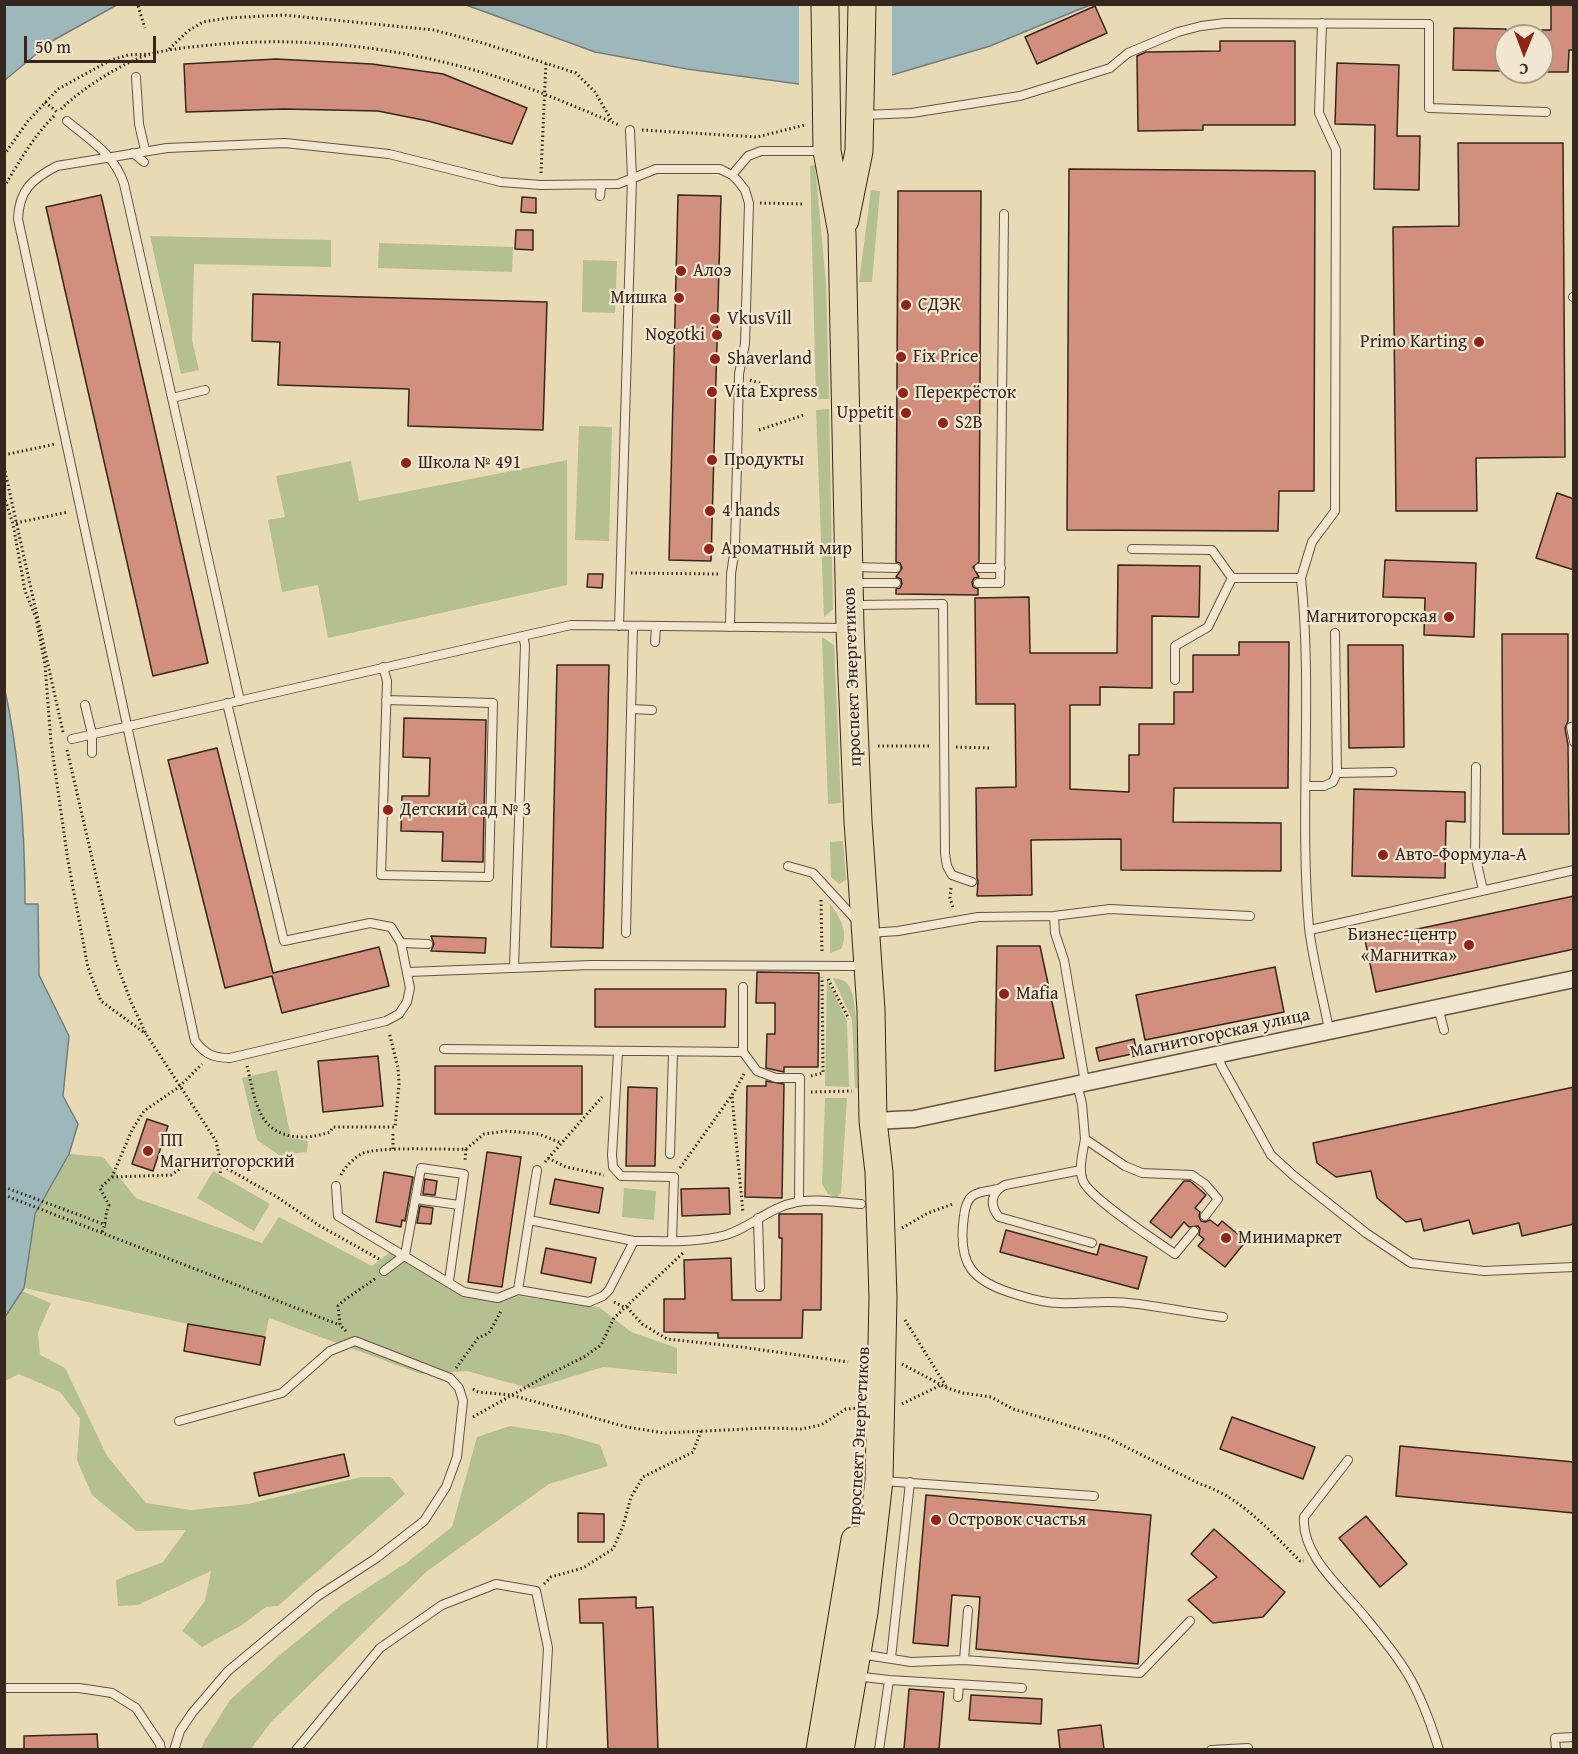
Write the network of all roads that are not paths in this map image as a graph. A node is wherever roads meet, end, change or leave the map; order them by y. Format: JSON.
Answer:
{"nodes":[{"id":1,"x":825,"y":4,"type":"edge"},
{"id":2,"x":862,"y":4,"type":"edge"},
{"id":3,"x":1322,"y":23,"type":"junction"},
{"id":4,"x":136,"y":77,"type":"dead end"},
{"id":5,"x":861,"y":109,"type":"junction"},
{"id":6,"x":1546,"y":112,"type":"dead end"},
{"id":7,"x":67,"y":121,"type":"dead end"},
{"id":8,"x":630,"y":130,"type":"road end"},
{"id":9,"x":146,"y":150,"type":"junction"},
{"id":10,"x":827,"y":151,"type":"junction"},
{"id":11,"x":133,"y":153,"type":"junction"},
{"id":12,"x":111,"y":158,"type":"junction"},
{"id":13,"x":144,"y":162,"type":"dead end"},
{"id":14,"x":732,"y":175,"type":"junction"},
{"id":15,"x":632,"y":178,"type":"junction"},
{"id":16,"x":601,"y":186,"type":"junction"},
{"id":17,"x":600,"y":196,"type":"dead end"},
{"id":18,"x":1004,"y":214,"type":"dead end"},
{"id":19,"x":842,"y":233,"type":"junction"},
{"id":20,"x":205,"y":390,"type":"dead end"},
{"id":21,"x":172,"y":398,"type":"junction"},
{"id":22,"x":1132,"y":549,"type":"dead end"},
{"id":23,"x":896,"y":568,"type":"dead end"},
{"id":24,"x":979,"y":568,"type":"dead end"},
{"id":25,"x":1001,"y":568,"type":"junction"},
{"id":26,"x":1232,"y":578,"type":"junction"},
{"id":27,"x":1301,"y":578,"type":"junction"},
{"id":28,"x":896,"y":583,"type":"dead end"},
{"id":29,"x":978,"y":583,"type":"dead end"},
{"id":30,"x":849,"y":596,"type":"junction"},
{"id":31,"x":619,"y":626,"type":"junction"},
{"id":32,"x":633,"y":626,"type":"junction"},
{"id":33,"x":656,"y":626,"type":"junction"},
{"id":34,"x":730,"y":627,"type":"junction"},
{"id":35,"x":1335,"y":633,"type":"dead end"},
{"id":36,"x":523,"y":636,"type":"junction"},
{"id":37,"x":655,"y":642,"type":"dead end"},
{"id":38,"x":383,"y":668,"type":"junction"},
{"id":39,"x":1175,"y":680,"type":"dead end"},
{"id":40,"x":386,"y":700,"type":"junction"},
{"id":41,"x":240,"y":701,"type":"junction"},
{"id":42,"x":227,"y":703,"type":"junction"},
{"id":43,"x":85,"y":705,"type":"dead end"},
{"id":44,"x":631,"y":709,"type":"junction"},
{"id":45,"x":652,"y":710,"type":"dead end"},
{"id":46,"x":127,"y":726,"type":"junction"},
{"id":47,"x":1574,"y":726,"type":"edge"},
{"id":48,"x":92,"y":734,"type":"junction"},
{"id":49,"x":72,"y":739,"type":"dead end"},
{"id":50,"x":1574,"y":742,"type":"edge"},
{"id":51,"x":92,"y":753,"type":"dead end"},
{"id":52,"x":1476,"y":767,"type":"dead end"},
{"id":53,"x":1337,"y":772,"type":"junction"},
{"id":54,"x":1392,"y":772,"type":"dead end"},
{"id":55,"x":1306,"y":786,"type":"junction"},
{"id":56,"x":788,"y":866,"type":"dead end"},
{"id":57,"x":1574,"y":870,"type":"edge"},
{"id":58,"x":972,"y":882,"type":"dead end"},
{"id":59,"x":1483,"y":890,"type":"junction"},
{"id":60,"x":1054,"y":916,"type":"junction"},
{"id":61,"x":1251,"y":916,"type":"dead end"},
{"id":62,"x":1310,"y":930,"type":"junction"},
{"id":63,"x":626,"y":933,"type":"dead end"},
{"id":64,"x":867,"y":933,"type":"junction"},
{"id":65,"x":401,"y":943,"type":"junction"},
{"id":66,"x":428,"y":944,"type":"dead end"},
{"id":67,"x":869,"y":966,"type":"junction"},
{"id":68,"x":514,"y":968,"type":"junction"},
{"id":69,"x":408,"y":972,"type":"junction"},
{"id":70,"x":1574,"y":979,"type":"edge"},
{"id":71,"x":743,"y":987,"type":"dead end"},
{"id":72,"x":1438,"y":1007,"type":"junction"},
{"id":73,"x":1329,"y":1030,"type":"junction"},
{"id":74,"x":1444,"y":1030,"type":"dead end"},
{"id":75,"x":444,"y":1049,"type":"dead end"},
{"id":76,"x":618,"y":1052,"type":"junction"},
{"id":77,"x":743,"y":1052,"type":"junction"},
{"id":78,"x":673,"y":1053,"type":"junction"},
{"id":79,"x":1218,"y":1054,"type":"junction"},
{"id":80,"x":1081,"y":1083,"type":"junction"},
{"id":81,"x":873,"y":1121,"type":"junction"},
{"id":82,"x":1085,"y":1139,"type":"junction"},
{"id":83,"x":670,"y":1154,"type":"dead end"},
{"id":84,"x":537,"y":1170,"type":"road end"},
{"id":85,"x":1081,"y":1170,"type":"junction"},
{"id":86,"x":336,"y":1186,"type":"road end"},
{"id":87,"x":998,"y":1188,"type":"junction"},
{"id":88,"x":416,"y":1199,"type":"junction"},
{"id":89,"x":799,"y":1201,"type":"junction"},
{"id":90,"x":861,"y":1204,"type":"junction"},
{"id":91,"x":459,"y":1205,"type":"junction"},
{"id":92,"x":1205,"y":1216,"type":"dead end"},
{"id":93,"x":758,"y":1218,"type":"junction"},
{"id":94,"x":529,"y":1220,"type":"junction"},
{"id":95,"x":1194,"y":1231,"type":"dead end"},
{"id":96,"x":634,"y":1241,"type":"junction"},
{"id":97,"x":672,"y":1241,"type":"junction"},
{"id":98,"x":1092,"y":1243,"type":"dead end"},
{"id":99,"x":405,"y":1255,"type":"junction"},
{"id":100,"x":1574,"y":1267,"type":"edge"},
{"id":101,"x":387,"y":1268,"type":"road end"},
{"id":102,"x":449,"y":1281,"type":"junction"},
{"id":103,"x":760,"y":1287,"type":"dead end"},
{"id":104,"x":518,"y":1290,"type":"junction"},
{"id":105,"x":1223,"y":1317,"type":"dead end"},
{"id":106,"x":179,"y":1421,"type":"dead end"},
{"id":107,"x":1348,"y":1460,"type":"dead end"},
{"id":108,"x":879,"y":1480,"type":"junction"},
{"id":109,"x":910,"y":1482,"type":"junction"},
{"id":110,"x":1094,"y":1496,"type":"dead end"},
{"id":111,"x":968,"y":1610,"type":"dead end"},
{"id":112,"x":1190,"y":1621,"type":"dead end"},
{"id":113,"x":891,"y":1658,"type":"junction"},
{"id":114,"x":964,"y":1660,"type":"junction"},
{"id":115,"x":855,"y":1665,"type":"junction"},
{"id":116,"x":889,"y":1680,"type":"junction"},
{"id":117,"x":959,"y":1685,"type":"junction"},
{"id":118,"x":4,"y":1688,"type":"edge"},
{"id":119,"x":1022,"y":1688,"type":"dead end"},
{"id":120,"x":958,"y":1697,"type":"dead end"},
{"id":121,"x":1574,"y":1737,"type":"edge"},
{"id":122,"x":1248,"y":1748,"type":"edge"},
{"id":123,"x":161,"y":1749,"type":"edge"},
{"id":124,"x":174,"y":1749,"type":"edge"},
{"id":125,"x":296,"y":1749,"type":"edge"},
{"id":126,"x":542,"y":1749,"type":"edge"},
{"id":127,"x":820,"y":1749,"type":"edge"},
{"id":128,"x":840,"y":1749,"type":"edge"},
{"id":129,"x":879,"y":1749,"type":"edge"},
{"id":130,"x":1211,"y":1749,"type":"edge"},
{"id":131,"x":1439,"y":1749,"type":"edge"},
{"id":132,"x":1556,"y":1749,"type":"edge"}],
"edges":[{"from":1,"to":10,"type":"main road","name":"проспект Энергетиков"},
{"from":2,"to":5,"type":"main road","name":"проспект Энергетиков"},
{"from":3,"to":5,"type":"lane"},
{"from":3,"to":6,"type":"lane"},
{"from":3,"to":27,"type":"lane"},
{"from":4,"to":9,"type":"lane"},
{"from":5,"to":19,"type":"main road","name":"проспект Энергетиков"},
{"from":7,"to":12,"type":"lane"},
{"from":8,"to":15,"type":"lane"},
{"from":9,"to":11,"type":"lane"},
{"from":9,"to":16,"type":"lane"},
{"from":10,"to":14,"type":"lane"},
{"from":10,"to":19,"type":"main road","name":"проспект Энергетиков"},
{"from":11,"to":12,"type":"lane"},
{"from":11,"to":13,"type":"lane"},
{"from":12,"to":21,"type":"lane"},
{"from":12,"to":46,"type":"lane"},
{"from":14,"to":15,"type":"lane"},
{"from":14,"to":34,"type":"lane"},
{"from":15,"to":16,"type":"lane"},
{"from":15,"to":31,"type":"lane"},
{"from":16,"to":17,"type":"lane"},
{"from":18,"to":25,"type":"lane"},
{"from":19,"to":30,"type":"main road","name":"проспект Энергетиков"},
{"from":20,"to":21,"type":"lane"},
{"from":21,"to":41,"type":"lane"},
{"from":22,"to":26,"type":"lane"},
{"from":23,"to":30,"type":"lane"},
{"from":24,"to":25,"type":"lane"},
{"from":25,"to":29,"type":"lane"},
{"from":26,"to":27,"type":"lane"},
{"from":26,"to":39,"type":"lane"},
{"from":27,"to":55,"type":"lane"},
{"from":28,"to":30,"type":"lane"},
{"from":30,"to":34,"type":"lane"},
{"from":30,"to":58,"type":"lane"},
{"from":30,"to":64,"type":"main road","name":"проспект Энергетиков"},
{"from":31,"to":32,"type":"lane"},
{"from":31,"to":36,"type":"lane"},
{"from":32,"to":33,"type":"lane"},
{"from":32,"to":44,"type":"lane"},
{"from":33,"to":34,"type":"lane"},
{"from":33,"to":37,"type":"lane"},
{"from":35,"to":53,"type":"lane"},
{"from":36,"to":38,"type":"lane"},
{"from":36,"to":68,"type":"lane"},
{"from":38,"to":40,"type":"lane"},
{"from":38,"to":41,"type":"lane"},
{"from":40,"to":40,"type":"lane"},
{"from":41,"to":42,"type":"lane"},
{"from":42,"to":46,"type":"lane"},
{"from":42,"to":65,"type":"lane"},
{"from":43,"to":48,"type":"lane"},
{"from":44,"to":45,"type":"lane"},
{"from":44,"to":63,"type":"lane"},
{"from":46,"to":48,"type":"lane"},
{"from":46,"to":69,"type":"lane"},
{"from":47,"to":50,"type":"lane"},
{"from":48,"to":49,"type":"lane"},
{"from":48,"to":51,"type":"lane"},
{"from":52,"to":59,"type":"lane"},
{"from":53,"to":54,"type":"lane"},
{"from":53,"to":55,"type":"lane"},
{"from":55,"to":62,"type":"lane"},
{"from":56,"to":64,"type":"lane"},
{"from":57,"to":59,"type":"lane"},
{"from":59,"to":62,"type":"lane"},
{"from":60,"to":61,"type":"lane"},
{"from":60,"to":64,"type":"lane"},
{"from":60,"to":80,"type":"lane"},
{"from":62,"to":73,"type":"lane"},
{"from":64,"to":67,"type":"main road","name":"проспект Энергетиков"},
{"from":65,"to":66,"type":"lane"},
{"from":65,"to":69,"type":"lane"},
{"from":67,"to":68,"type":"lane"},
{"from":67,"to":81,"type":"main road","name":"проспект Энергетиков"},
{"from":68,"to":69,"type":"lane"},
{"from":70,"to":72,"type":"street","name":"Магнитогорская улица"},
{"from":71,"to":77,"type":"lane"},
{"from":72,"to":73,"type":"street","name":"Магнитогорская улица"},
{"from":72,"to":74,"type":"lane"},
{"from":73,"to":79,"type":"street","name":"Магнитогорская улица"},
{"from":75,"to":76,"type":"lane"},
{"from":76,"to":78,"type":"lane"},
{"from":76,"to":97,"type":"lane"},
{"from":77,"to":78,"type":"lane"},
{"from":77,"to":89,"type":"lane"},
{"from":78,"to":83,"type":"lane"},
{"from":79,"to":80,"type":"street","name":"Магнитогорская улица"},
{"from":79,"to":100,"type":"lane"},
{"from":80,"to":81,"type":"street","name":"Магнитогорская улица"},
{"from":80,"to":82,"type":"lane"},
{"from":81,"to":90,"type":"main road","name":"проспект Энергетиков"},
{"from":81,"to":108,"type":"main road","name":"проспект Энергетиков"},
{"from":82,"to":85,"type":"lane"},
{"from":82,"to":92,"type":"lane"},
{"from":84,"to":94,"type":"lane"},
{"from":85,"to":87,"type":"lane"},
{"from":85,"to":95,"type":"lane"},
{"from":86,"to":99,"type":"lane"},
{"from":87,"to":98,"type":"lane"},
{"from":87,"to":105,"type":"lane"},
{"from":88,"to":91,"type":"lane"},
{"from":88,"to":91,"type":"lane"},
{"from":88,"to":99,"type":"lane"},
{"from":89,"to":90,"type":"lane"},
{"from":89,"to":93,"type":"lane"},
{"from":90,"to":127,"type":"main road","name":"проспект Энергетиков"},
{"from":91,"to":102,"type":"lane"},
{"from":93,"to":97,"type":"lane"},
{"from":93,"to":103,"type":"lane"},
{"from":94,"to":96,"type":"lane"},
{"from":94,"to":104,"type":"lane"},
{"from":96,"to":97,"type":"lane"},
{"from":96,"to":104,"type":"lane"},
{"from":99,"to":101,"type":"lane"},
{"from":99,"to":102,"type":"lane"},
{"from":102,"to":104,"type":"lane"},
{"from":106,"to":124,"type":"lane"},
{"from":107,"to":131,"type":"lane"},
{"from":108,"to":109,"type":"lane"},
{"from":108,"to":115,"type":"main road","name":"проспект Энергетиков"},
{"from":109,"to":110,"type":"lane"},
{"from":109,"to":113,"type":"lane"},
{"from":111,"to":114,"type":"lane"},
{"from":112,"to":114,"type":"lane"},
{"from":113,"to":114,"type":"lane"},
{"from":113,"to":115,"type":"lane"},
{"from":115,"to":116,"type":"lane"},
{"from":115,"to":128,"type":"main road","name":"проспект Энергетиков"},
{"from":116,"to":117,"type":"lane"},
{"from":116,"to":129,"type":"lane"},
{"from":117,"to":119,"type":"lane"},
{"from":117,"to":120,"type":"lane"},
{"from":118,"to":123,"type":"lane"},
{"from":121,"to":132,"type":"lane"},
{"from":122,"to":130,"type":"lane"},
{"from":125,"to":126,"type":"lane"}]}
